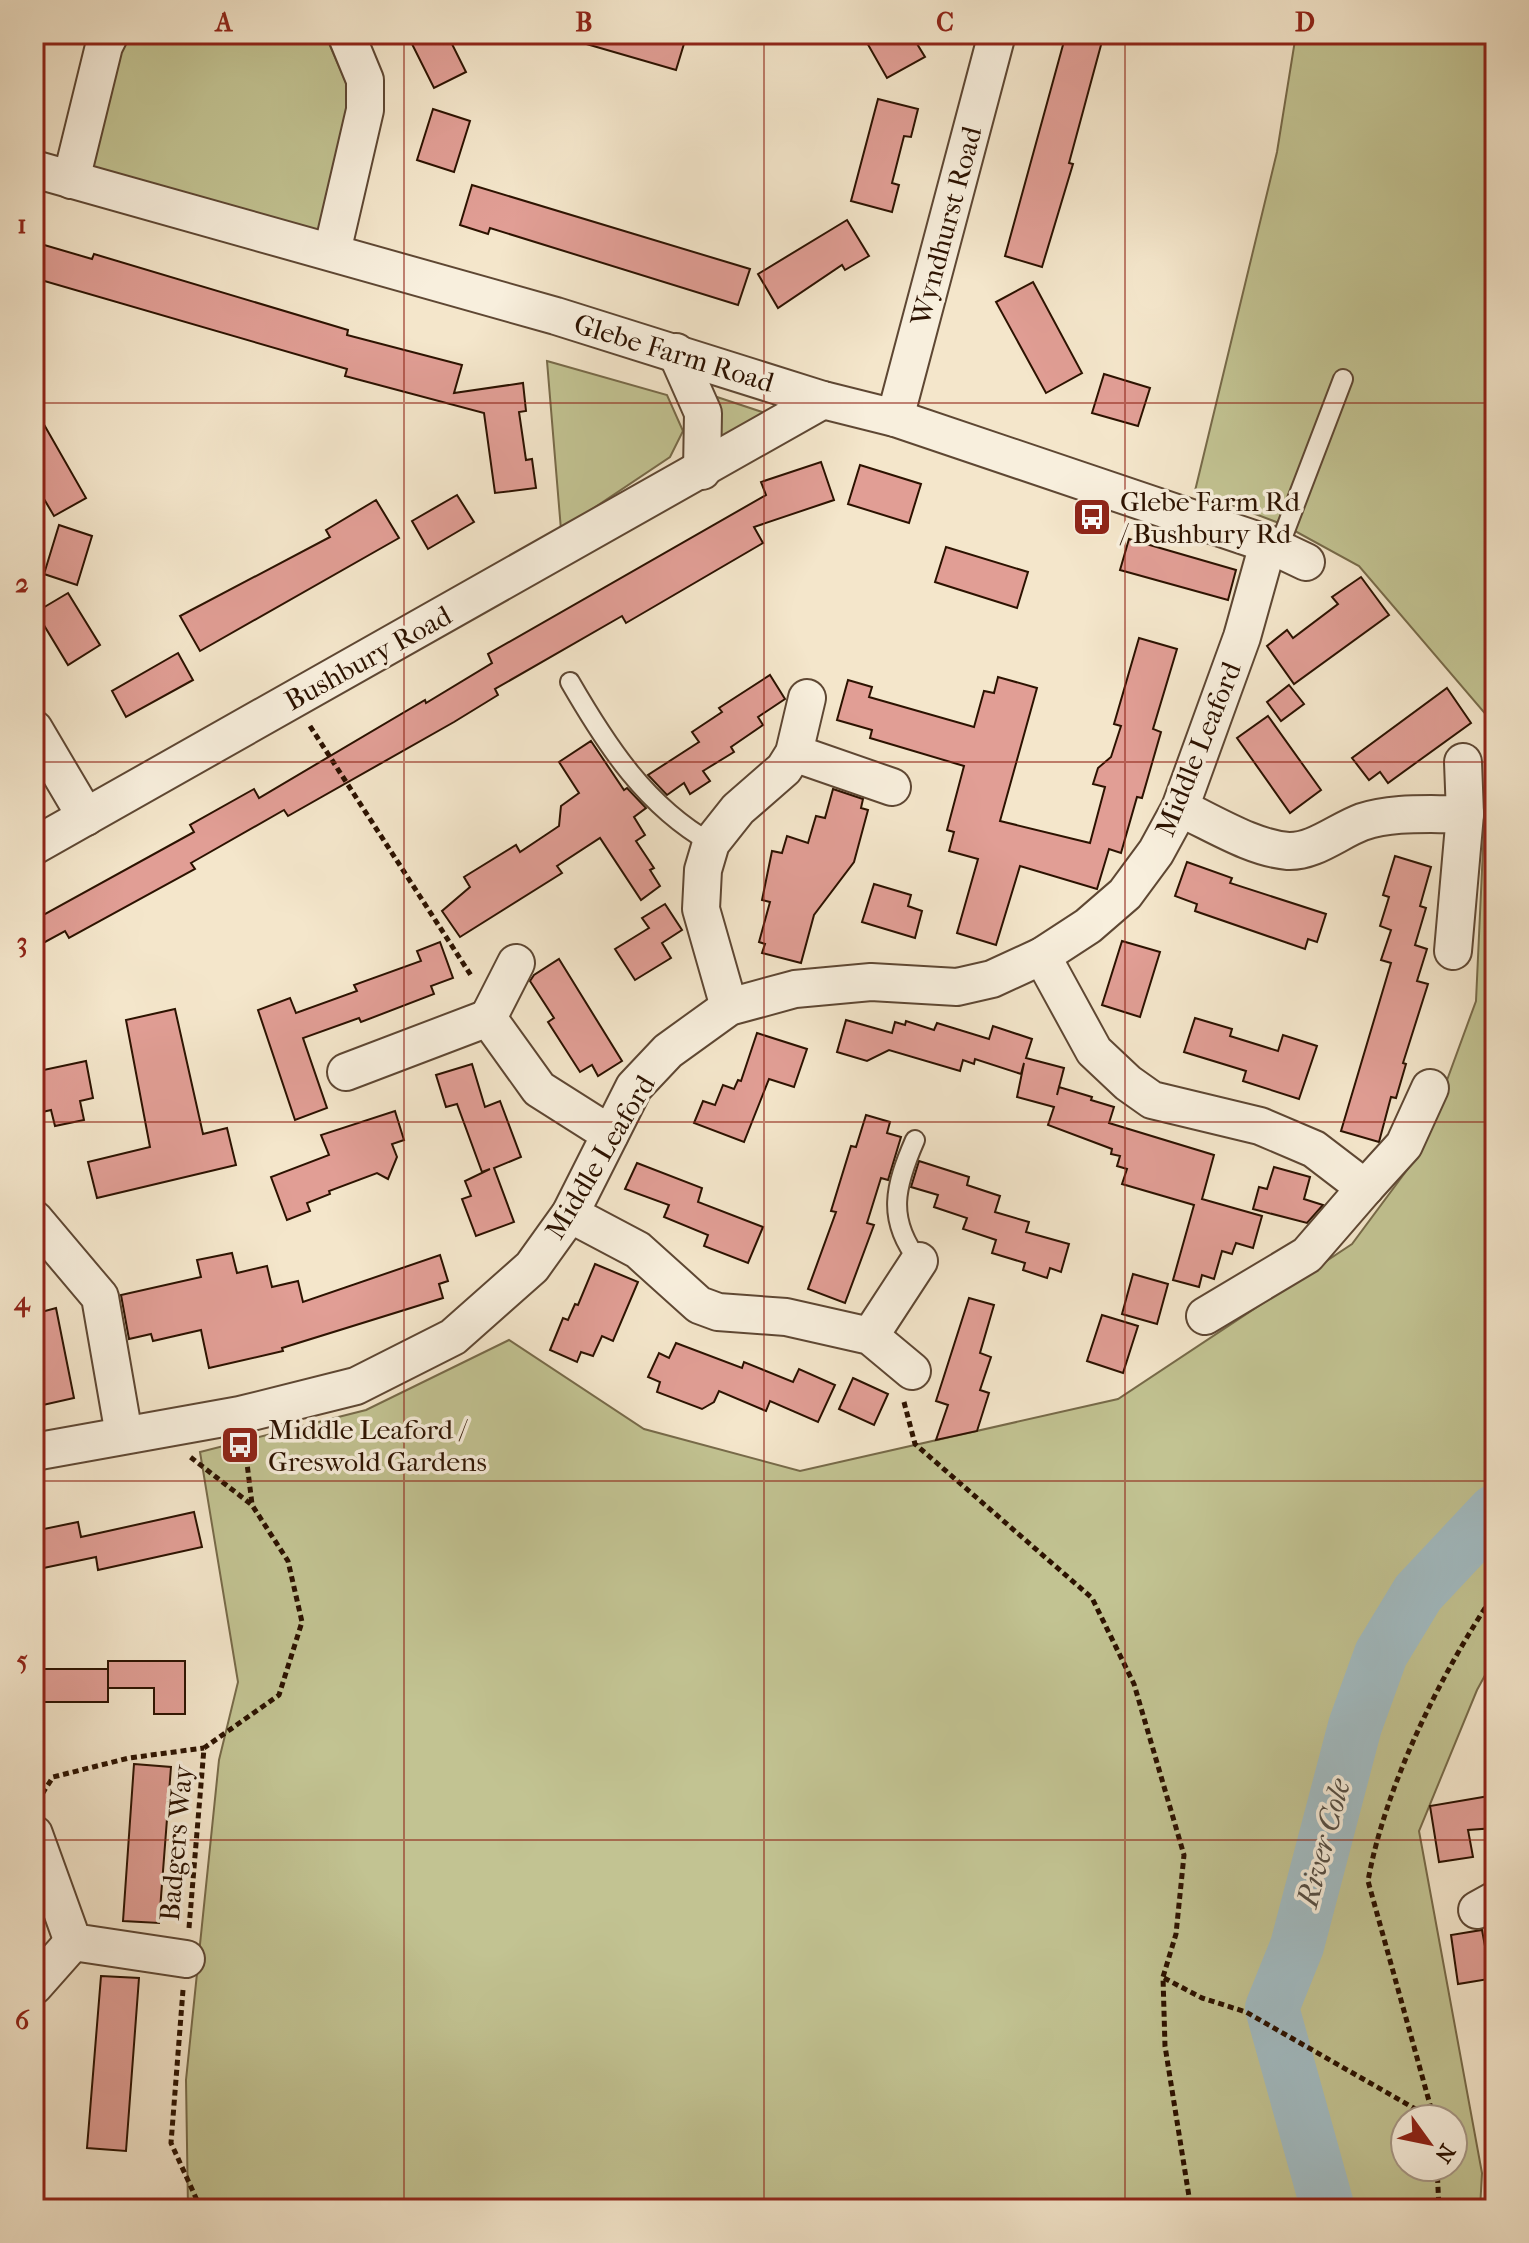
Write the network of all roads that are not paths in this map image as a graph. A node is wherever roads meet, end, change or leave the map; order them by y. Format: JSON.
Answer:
{"nodes":[{"id":1,"x":110,"y":34,"type":"edge"},
{"id":2,"x":346,"y":34,"type":"edge"},
{"id":3,"x":997,"y":34,"type":"edge"},
{"id":4,"x":34,"y":169,"type":"edge"},
{"id":5,"x":71,"y":180,"type":"junction"},
{"id":6,"x":332,"y":252,"type":"junction"},
{"id":7,"x":676,"y":352,"type":"junction"},
{"id":8,"x":1343,"y":379,"type":"dead end"},
{"id":9,"x":823,"y":400,"type":"junction"},
{"id":10,"x":895,"y":418,"type":"junction"},
{"id":11,"x":702,"y":471,"type":"junction"},
{"id":12,"x":1284,"y":551,"type":"junction"},
{"id":13,"x":570,"y":682,"type":"dead end"},
{"id":14,"x":807,"y":698,"type":"dead end"},
{"id":15,"x":34,"y":729,"type":"edge"},
{"id":16,"x":794,"y":753,"type":"junction"},
{"id":17,"x":1463,"y":762,"type":"dead end"},
{"id":18,"x":892,"y":787,"type":"dead end"},
{"id":19,"x":1180,"y":808,"type":"junction"},
{"id":20,"x":1465,"y":814,"type":"junction"},
{"id":21,"x":86,"y":817,"type":"junction"},
{"id":22,"x":711,"y":843,"type":"junction"},
{"id":23,"x":34,"y":846,"type":"edge"},
{"id":24,"x":1453,"y":951,"type":"dead end"},
{"id":25,"x":1042,"y":956,"type":"junction"},
{"id":26,"x":516,"y":963,"type":"dead end"},
{"id":27,"x":729,"y":1007,"type":"junction"},
{"id":28,"x":492,"y":1009,"type":"junction"},
{"id":29,"x":346,"y":1072,"type":"dead end"},
{"id":30,"x":1430,"y":1088,"type":"dead end"},
{"id":31,"x":610,"y":1134,"type":"junction"},
{"id":32,"x":915,"y":1140,"type":"dead end"},
{"id":33,"x":1365,"y":1188,"type":"junction"},
{"id":34,"x":570,"y":1214,"type":"junction"},
{"id":35,"x":34,"y":1219,"type":"edge"},
{"id":36,"x":919,"y":1261,"type":"joint"},
{"id":37,"x":1205,"y":1316,"type":"dead end"},
{"id":38,"x":870,"y":1336,"type":"junction"},
{"id":39,"x":912,"y":1371,"type":"road end"},
{"id":40,"x":140,"y":1433,"type":"junction"},
{"id":41,"x":34,"y":1452,"type":"edge"},
{"id":42,"x":34,"y":1834,"type":"edge"},
{"id":43,"x":73,"y":1942,"type":"junction"},
{"id":44,"x":186,"y":1959,"type":"road end"},
{"id":45,"x":34,"y":1986,"type":"edge"}],
"edges":[{"from":1,"to":5,"type":"street"},
{"from":2,"to":6,"type":"street"},
{"from":3,"to":10,"type":"street","name":"Wyndhurst Road"},
{"from":4,"to":5,"type":"street","name":"Glebe Farm Road"},
{"from":5,"to":6,"type":"street","name":"Glebe Farm Road"},
{"from":6,"to":7,"type":"street","name":"Glebe Farm Road"},
{"from":7,"to":9,"type":"street","name":"Glebe Farm Road"},
{"from":7,"to":11,"type":"street"},
{"from":8,"to":12,"type":"lane"},
{"from":9,"to":10,"type":"street","name":"Glebe Farm Road"},
{"from":9,"to":11,"type":"street","name":"Bushbury Road"},
{"from":10,"to":12,"type":"street","name":"Glebe Farm Road"},
{"from":11,"to":21,"type":"street","name":"Bushbury Road"},
{"from":12,"to":19,"type":"street","name":"Middle Leaford"},
{"from":13,"to":22,"type":"lane"},
{"from":14,"to":16,"type":"street"},
{"from":15,"to":21,"type":"street"},
{"from":16,"to":18,"type":"street"},
{"from":16,"to":22,"type":"street"},
{"from":17,"to":20,"type":"street"},
{"from":19,"to":20,"type":"street"},
{"from":19,"to":25,"type":"street","name":"Middle Leaford"},
{"from":20,"to":24,"type":"street"},
{"from":21,"to":23,"type":"street","name":"Bushbury Road"},
{"from":22,"to":27,"type":"street"},
{"from":25,"to":27,"type":"street","name":"Middle Leaford"},
{"from":25,"to":33,"type":"street"},
{"from":26,"to":28,"type":"street"},
{"from":27,"to":31,"type":"street","name":"Middle Leaford"},
{"from":28,"to":29,"type":"street"},
{"from":28,"to":31,"type":"street"},
{"from":30,"to":33,"type":"street"},
{"from":31,"to":34,"type":"street","name":"Middle Leaford"},
{"from":32,"to":36,"type":"lane"},
{"from":33,"to":37,"type":"street"},
{"from":34,"to":38,"type":"street"},
{"from":34,"to":40,"type":"street","name":"Middle Leaford"},
{"from":35,"to":40,"type":"street"},
{"from":36,"to":38,"type":"street"},
{"from":38,"to":39,"type":"street"},
{"from":40,"to":41,"type":"street","name":"Middle Leaford"},
{"from":42,"to":43,"type":"street"},
{"from":43,"to":44,"type":"street"},
{"from":43,"to":45,"type":"street"}]}
